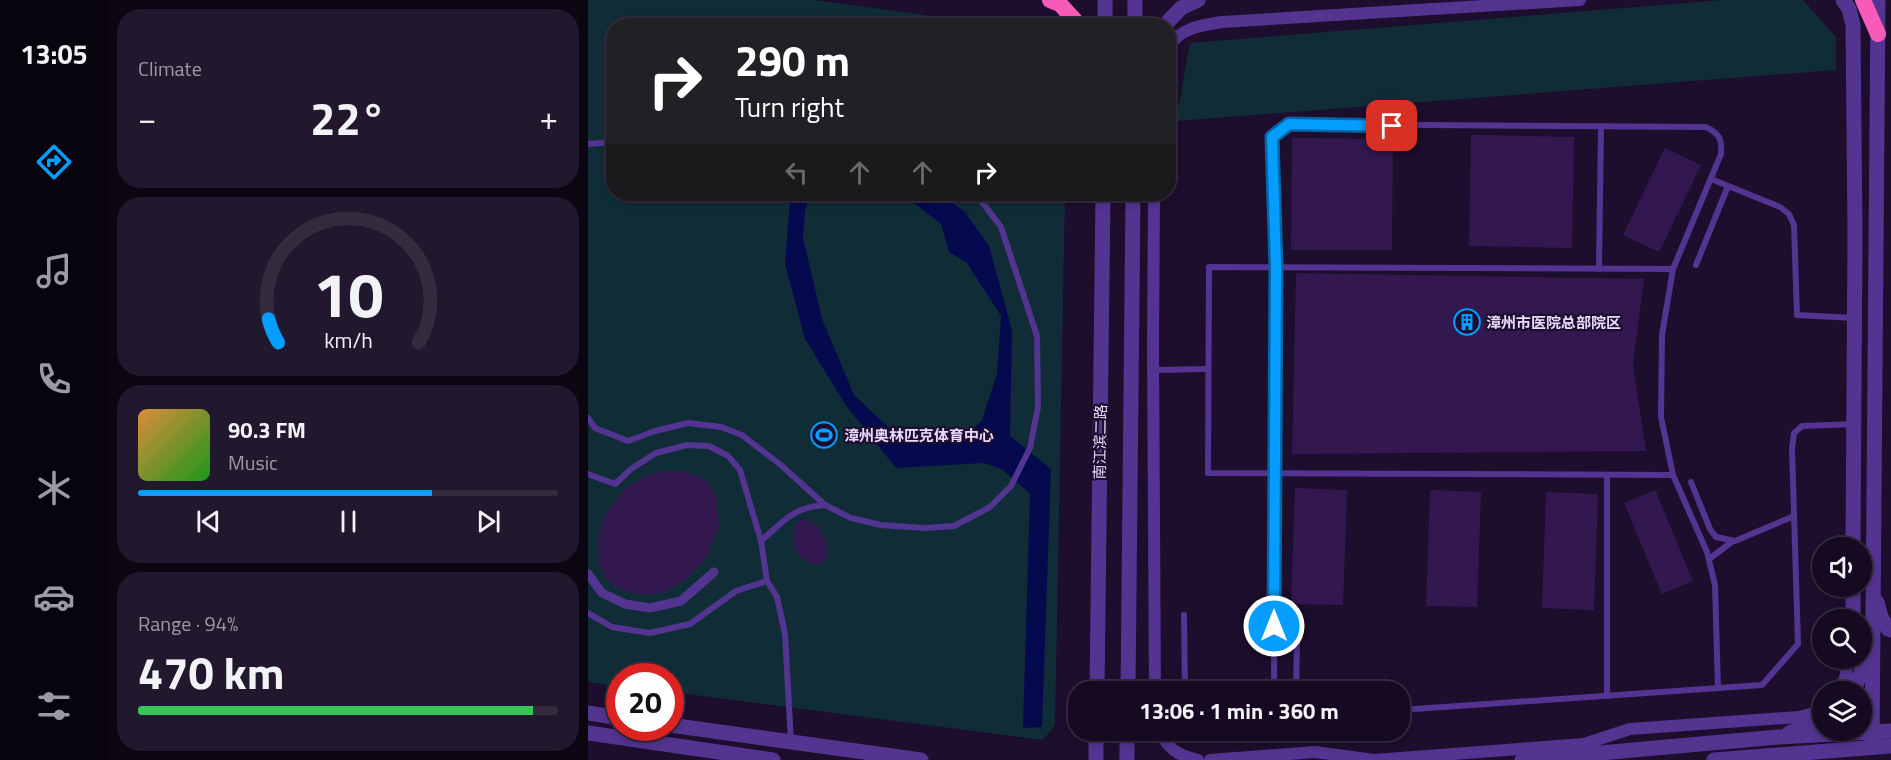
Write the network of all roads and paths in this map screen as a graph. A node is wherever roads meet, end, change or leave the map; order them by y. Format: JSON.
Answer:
{"nodes":[{"id":1,"x":1050,"y":0,"type":"edge"},
{"id":2,"x":1105,"y":0,"type":"edge"},
{"id":3,"x":1135,"y":0,"type":"edge"},
{"id":4,"x":1198,"y":0,"type":"edge"},
{"id":5,"x":1580,"y":0,"type":"edge"},
{"id":6,"x":1843,"y":0,"type":"edge"},
{"id":7,"x":1863,"y":0,"type":"edge"},
{"id":8,"x":1878,"y":0,"type":"edge"},
{"id":9,"x":1073,"y":18,"type":"edge"},
{"id":10,"x":1105,"y":18,"type":"edge"},
{"id":11,"x":1135,"y":18,"type":"edge"},
{"id":12,"x":1172,"y":18,"type":"edge"},
{"id":13,"x":1176,"y":37,"type":"edge"},
{"id":14,"x":1885,"y":38,"type":"edge"},
{"id":15,"x":1601,"y":127,"type":"junction"},
{"id":16,"x":606,"y":143,"type":"edge"},
{"id":17,"x":588,"y":144,"type":"edge"},
{"id":18,"x":1877,"y":146,"type":"junction"},
{"id":19,"x":1711,"y":179,"type":"junction"},
{"id":20,"x":1728,"y":186,"type":"junction"},
{"id":21,"x":981,"y":201,"type":"edge"},
{"id":22,"x":1103,"y":201,"type":"edge"},
{"id":23,"x":1133,"y":201,"type":"edge"},
{"id":24,"x":1154,"y":201,"type":"edge"},
{"id":25,"x":1855,"y":234,"type":"junction"},
{"id":26,"x":1696,"y":265,"type":"dead end"},
{"id":27,"x":1276,"y":267,"type":"junction"},
{"id":28,"x":1599,"y":268,"type":"junction"},
{"id":29,"x":1673,"y":269,"type":"junction"},
{"id":30,"x":1855,"y":318,"type":"junction"},
{"id":31,"x":1209,"y":369,"type":"junction"},
{"id":32,"x":1153,"y":370,"type":"junction"},
{"id":33,"x":588,"y":418,"type":"edge"},
{"id":34,"x":1855,"y":424,"type":"junction"},
{"id":35,"x":1275,"y":473,"type":"junction"},
{"id":36,"x":588,"y":474,"type":"edge"},
{"id":37,"x":1607,"y":475,"type":"junction"},
{"id":38,"x":1672,"y":475,"type":"junction"},
{"id":39,"x":1691,"y":482,"type":"dead end"},
{"id":40,"x":1874,"y":494,"type":"junction"},
{"id":41,"x":825,"y":505,"type":"junction"},
{"id":42,"x":1794,"y":516,"type":"junction"},
{"id":43,"x":1846,"y":537,"type":"edge"},
{"id":44,"x":1853,"y":537,"type":"edge"},
{"id":45,"x":761,"y":541,"type":"junction"},
{"id":46,"x":1733,"y":541,"type":"junction"},
{"id":47,"x":1709,"y":559,"type":"junction"},
{"id":48,"x":714,"y":572,"type":"dead end"},
{"id":49,"x":588,"y":574,"type":"edge"},
{"id":50,"x":767,"y":581,"type":"junction"},
{"id":51,"x":1873,"y":587,"type":"junction"},
{"id":52,"x":588,"y":614,"type":"edge"},
{"id":53,"x":1184,"y":615,"type":"dead end"},
{"id":54,"x":1891,"y":630,"type":"edge"},
{"id":55,"x":1297,"y":640,"type":"dead end"},
{"id":56,"x":1097,"y":681,"type":"edge"},
{"id":57,"x":1128,"y":681,"type":"edge"},
{"id":58,"x":1155,"y":681,"type":"edge"},
{"id":59,"x":1185,"y":681,"type":"edge"},
{"id":60,"x":1274,"y":681,"type":"edge"},
{"id":61,"x":1296,"y":681,"type":"edge"},
{"id":62,"x":1857,"y":681,"type":"edge"},
{"id":63,"x":1718,"y":688,"type":"junction"},
{"id":64,"x":1607,"y":696,"type":"junction"},
{"id":65,"x":1410,"y":709,"type":"edge"},
{"id":66,"x":588,"y":713,"type":"edge"},
{"id":67,"x":1812,"y":714,"type":"edge"},
{"id":68,"x":606,"y":716,"type":"edge"},
{"id":69,"x":1812,"y":722,"type":"edge"},
{"id":70,"x":684,"y":727,"type":"edge"},
{"id":71,"x":1891,"y":731,"type":"edge"},
{"id":72,"x":588,"y":733,"type":"edge"},
{"id":73,"x":1778,"y":737,"type":"junction"},
{"id":74,"x":1812,"y":738,"type":"edge"},
{"id":75,"x":1872,"y":740,"type":"junction"},
{"id":76,"x":1096,"y":741,"type":"edge"},
{"id":77,"x":1127,"y":741,"type":"edge"},
{"id":78,"x":1165,"y":741,"type":"edge"},
{"id":79,"x":1864,"y":741,"type":"edge"},
{"id":80,"x":790,"y":743,"type":"junction"},
{"id":81,"x":1891,"y":746,"type":"edge"},
{"id":82,"x":773,"y":760,"type":"edge"},
{"id":83,"x":921,"y":760,"type":"edge"},
{"id":84,"x":1096,"y":760,"type":"edge"},
{"id":85,"x":1127,"y":760,"type":"edge"},
{"id":86,"x":1198,"y":760,"type":"edge"},
{"id":87,"x":1210,"y":760,"type":"edge"},
{"id":88,"x":1522,"y":760,"type":"edge"},
{"id":89,"x":1714,"y":760,"type":"edge"}],
"edges":[{"from":1,"to":9,"type":"highway"},
{"from":2,"to":10,"type":"street"},
{"from":3,"to":11,"type":"street"},
{"from":4,"to":12,"type":"street"},
{"from":5,"to":13,"type":"street"},
{"from":6,"to":25,"type":"street"},
{"from":7,"to":14,"type":"highway"},
{"from":8,"to":14,"type":"street"},
{"from":14,"to":18,"type":"street"},
{"from":15,"to":19,"type":"lane"},
{"from":15,"to":27,"type":"lane"},
{"from":15,"to":28,"type":"lane"},
{"from":16,"to":17,"type":"lane"},
{"from":18,"to":25,"type":"street"},
{"from":18,"to":40,"type":"street"},
{"from":19,"to":20,"type":"lane"},
{"from":19,"to":29,"type":"lane"},
{"from":20,"to":26,"type":"lane"},
{"from":20,"to":30,"type":"lane"},
{"from":21,"to":41,"type":"lane"},
{"from":22,"to":56,"type":"street","name":"南江滨二路"},
{"from":23,"to":57,"type":"street","name":"南江滨二路"},
{"from":24,"to":32,"type":"street"},
{"from":25,"to":30,"type":"street"},
{"from":27,"to":28,"type":"lane"},
{"from":27,"to":31,"type":"lane"},
{"from":27,"to":35,"type":"lane"},
{"from":28,"to":29,"type":"lane"},
{"from":29,"to":38,"type":"lane"},
{"from":30,"to":34,"type":"street"},
{"from":31,"to":32,"type":"lane"},
{"from":31,"to":35,"type":"lane"},
{"from":32,"to":58,"type":"street"},
{"from":33,"to":41,"type":"lane"},
{"from":34,"to":40,"type":"street"},
{"from":34,"to":42,"type":"lane"},
{"from":34,"to":43,"type":"street"},
{"from":34,"to":44,"type":"street"},
{"from":35,"to":37,"type":"lane"},
{"from":35,"to":60,"type":"lane"},
{"from":36,"to":45,"type":"lane"},
{"from":37,"to":38,"type":"lane"},
{"from":37,"to":64,"type":"lane"},
{"from":38,"to":47,"type":"lane"},
{"from":39,"to":46,"type":"lane"},
{"from":40,"to":51,"type":"street"},
{"from":41,"to":45,"type":"lane"},
{"from":42,"to":46,"type":"lane"},
{"from":42,"to":63,"type":"lane"},
{"from":45,"to":50,"type":"lane"},
{"from":46,"to":47,"type":"lane"},
{"from":47,"to":63,"type":"lane"},
{"from":48,"to":49,"type":"street"},
{"from":50,"to":52,"type":"lane"},
{"from":50,"to":80,"type":"lane"},
{"from":51,"to":54,"type":"street"},
{"from":51,"to":62,"type":"street"},
{"from":51,"to":75,"type":"street"},
{"from":53,"to":59,"type":"lane"},
{"from":55,"to":61,"type":"lane"},
{"from":63,"to":64,"type":"lane"},
{"from":64,"to":65,"type":"lane"},
{"from":66,"to":68,"type":"street"},
{"from":67,"to":87,"type":"street"},
{"from":69,"to":73,"type":"street"},
{"from":70,"to":80,"type":"street"},
{"from":71,"to":75,"type":"street"},
{"from":72,"to":82,"type":"street"},
{"from":73,"to":74,"type":"street"},
{"from":73,"to":88,"type":"street"},
{"from":75,"to":81,"type":"street"},
{"from":76,"to":84,"type":"street"},
{"from":77,"to":85,"type":"street"},
{"from":78,"to":86,"type":"street"},
{"from":79,"to":89,"type":"street"},
{"from":80,"to":83,"type":"street"}]}
